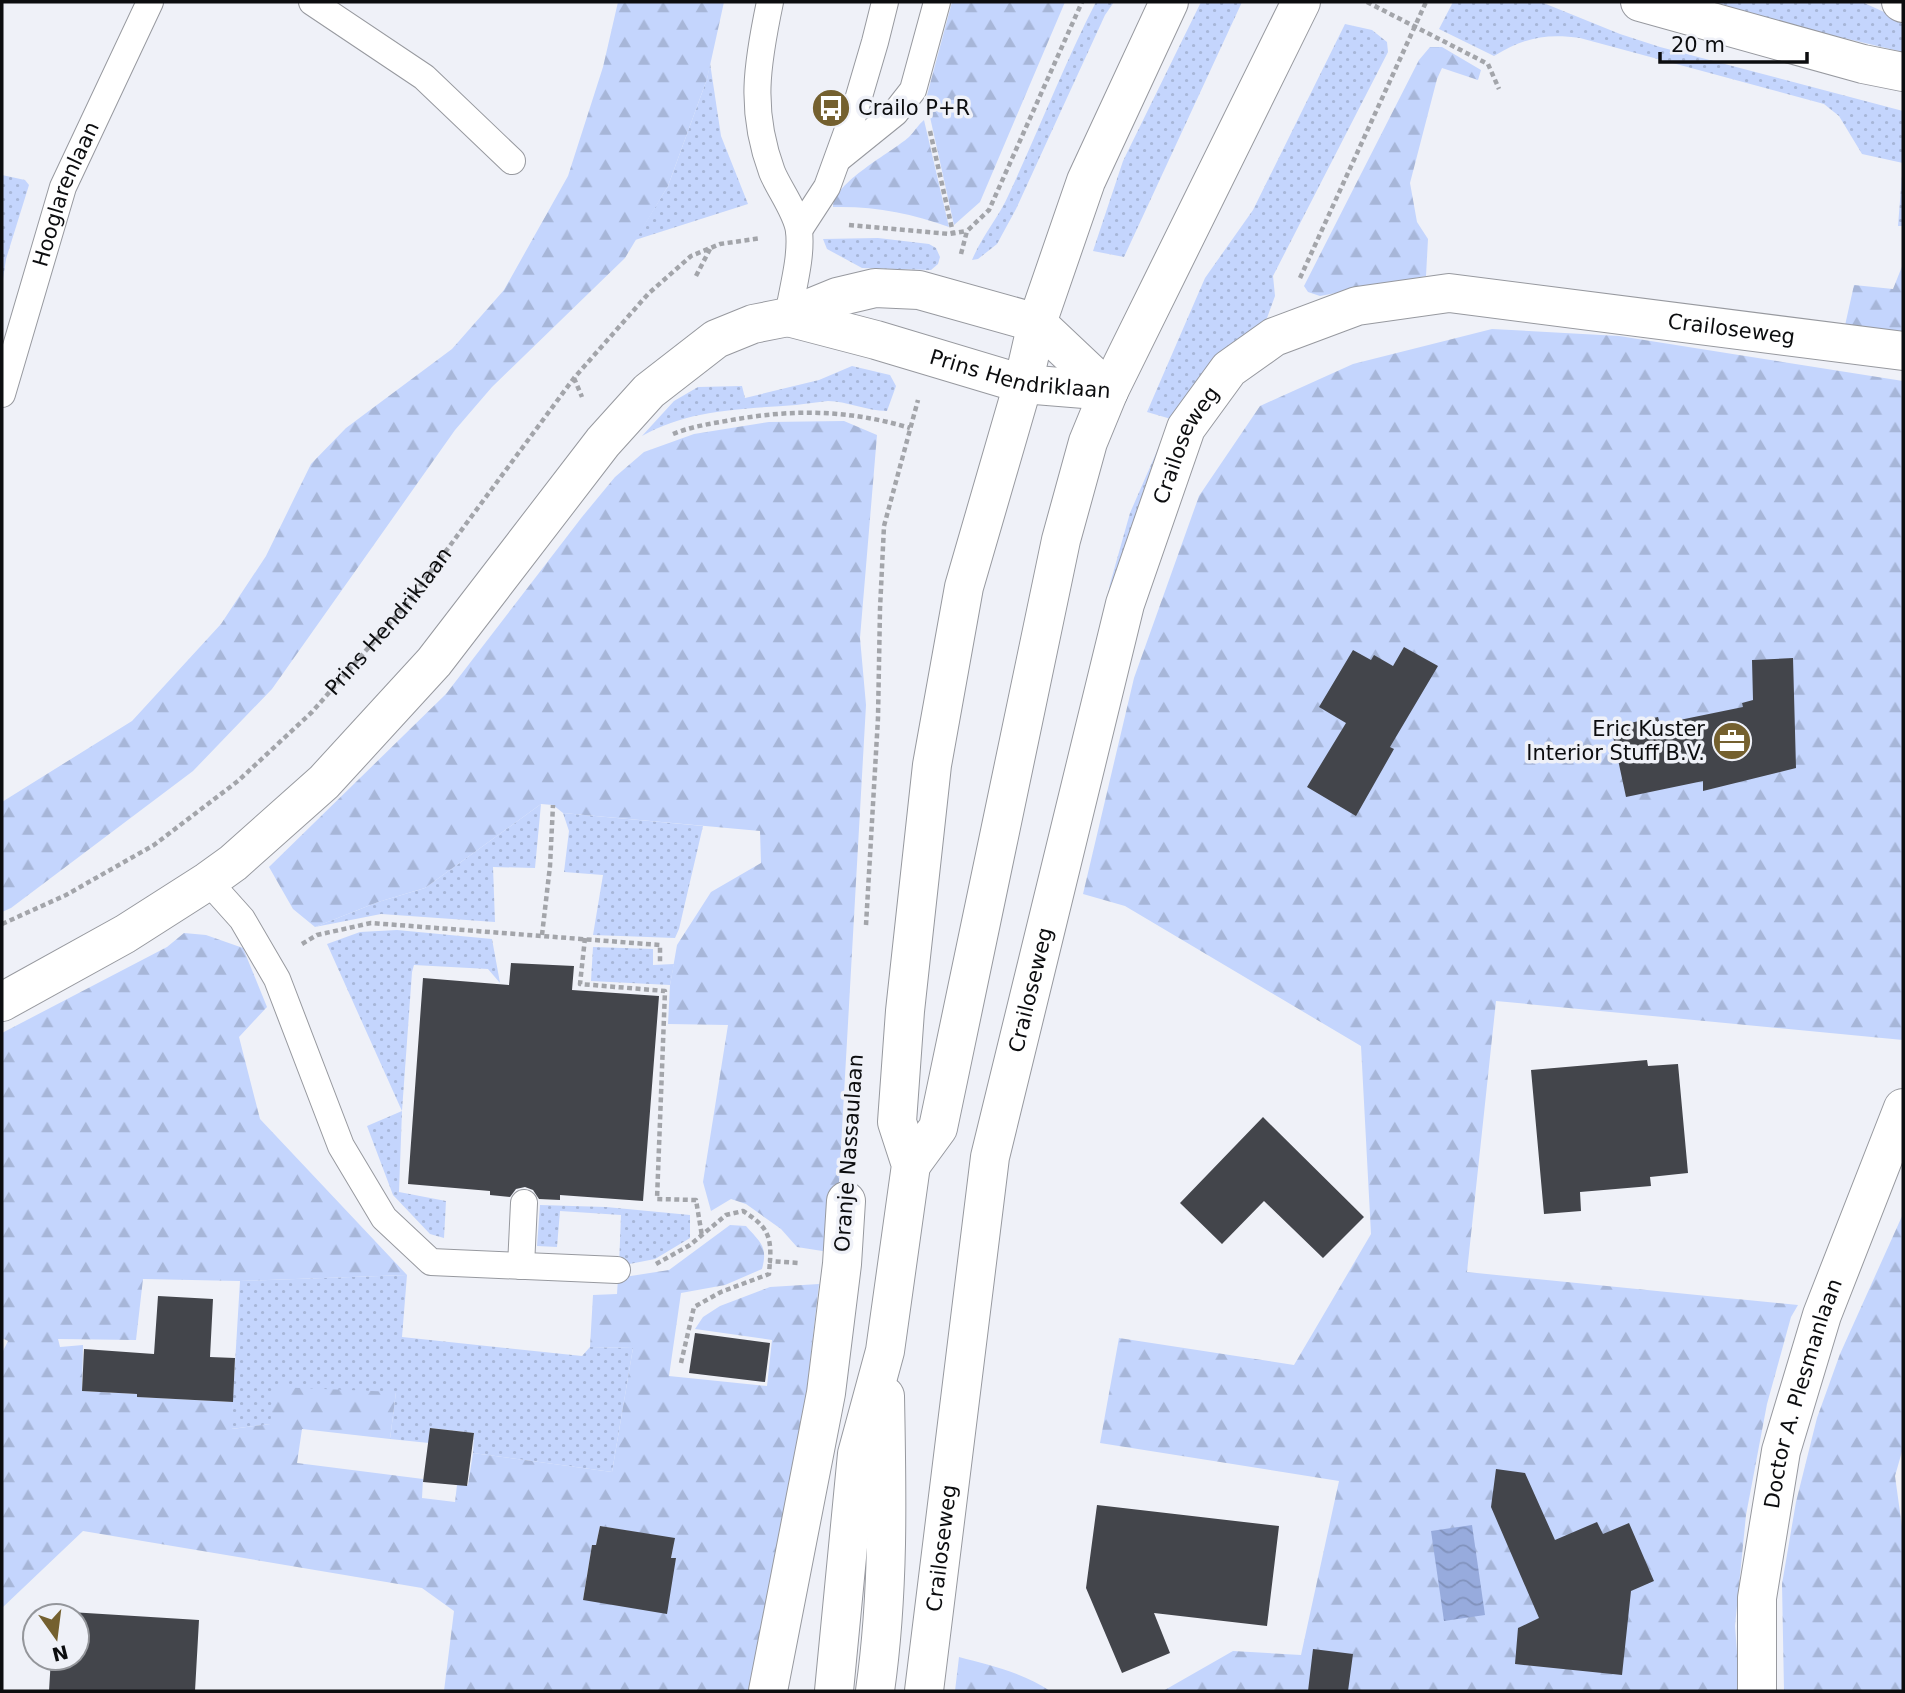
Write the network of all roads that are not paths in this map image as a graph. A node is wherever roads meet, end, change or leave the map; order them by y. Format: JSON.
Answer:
{"nodes":[{"id":1,"x":150,"y":2,"type":"edge"},
{"id":2,"x":312,"y":2,"type":"edge"},
{"id":3,"x":770,"y":2,"type":"edge"},
{"id":4,"x":885,"y":2,"type":"edge"},
{"id":5,"x":937,"y":2,"type":"edge"},
{"id":6,"x":1169,"y":2,"type":"edge"},
{"id":7,"x":1301,"y":2,"type":"edge"},
{"id":8,"x":1640,"y":2,"type":"edge"},
{"id":9,"x":1903,"y":72,"type":"edge"},
{"id":10,"x":837,"y":160,"type":"junction"},
{"id":11,"x":512,"y":162,"type":"dead end"},
{"id":12,"x":799,"y":230,"type":"junction"},
{"id":13,"x":788,"y":317,"type":"junction"},
{"id":14,"x":1037,"y":323,"type":"junction"},
{"id":15,"x":1903,"y":351,"type":"edge"},
{"id":16,"x":1023,"y":384,"type":"junction"},
{"id":17,"x":1109,"y":391,"type":"junction"},
{"id":18,"x":2,"y":394,"type":"edge"},
{"id":19,"x":208,"y":881,"type":"junction"},
{"id":20,"x":2,"y":1002,"type":"edge"},
{"id":21,"x":1903,"y":1108,"type":"edge"},
{"id":22,"x":911,"y":1165,"type":"junction"},
{"id":23,"x":846,"y":1201,"type":"road end"},
{"id":24,"x":524,"y":1203,"type":"dead end"},
{"id":25,"x":521,"y":1266,"type":"junction"},
{"id":26,"x":617,"y":1270,"type":"road end"},
{"id":27,"x":885,"y":1351,"type":"junction"},
{"id":28,"x":768,"y":1691,"type":"edge"},
{"id":29,"x":834,"y":1691,"type":"edge"},
{"id":30,"x":874,"y":1691,"type":"edge"},
{"id":31,"x":924,"y":1691,"type":"edge"},
{"id":32,"x":1757,"y":1691,"type":"edge"}],
"edges":[{"from":1,"to":18,"type":"lane","name":"Hooglarenlaan"},
{"from":2,"to":11,"type":"lane"},
{"from":3,"to":12,"type":"lane"},
{"from":4,"to":10,"type":"lane"},
{"from":5,"to":10,"type":"lane"},
{"from":6,"to":14,"type":"main road"},
{"from":7,"to":17,"type":"main road"},
{"from":8,"to":9,"type":"main road"},
{"from":10,"to":12,"type":"lane"},
{"from":12,"to":13,"type":"lane"},
{"from":13,"to":14,"type":"main road","name":"Prins Hendriklaan"},
{"from":13,"to":16,"type":"main road","name":"Prins Hendriklaan"},
{"from":13,"to":19,"type":"main road","name":"Prins Hendriklaan"},
{"from":14,"to":16,"type":"main road"},
{"from":14,"to":17,"type":"main road","name":"Prins Hendriklaan"},
{"from":15,"to":31,"type":"main road","name":"Crailoseweg"},
{"from":16,"to":17,"type":"main road","name":"Prins Hendriklaan"},
{"from":16,"to":22,"type":"main road"},
{"from":17,"to":22,"type":"main road"},
{"from":19,"to":20,"type":"main road","name":"Prins Hendriklaan"},
{"from":19,"to":25,"type":"lane"},
{"from":21,"to":32,"type":"main road","name":"Doctor A. Plesmanlaan"},
{"from":22,"to":27,"type":"main road"},
{"from":23,"to":28,"type":"main road","name":"Oranje Nassaulaan"},
{"from":24,"to":25,"type":"lane"},
{"from":25,"to":26,"type":"lane"},
{"from":27,"to":29,"type":"main road"},
{"from":27,"to":30,"type":"main road"}]}
